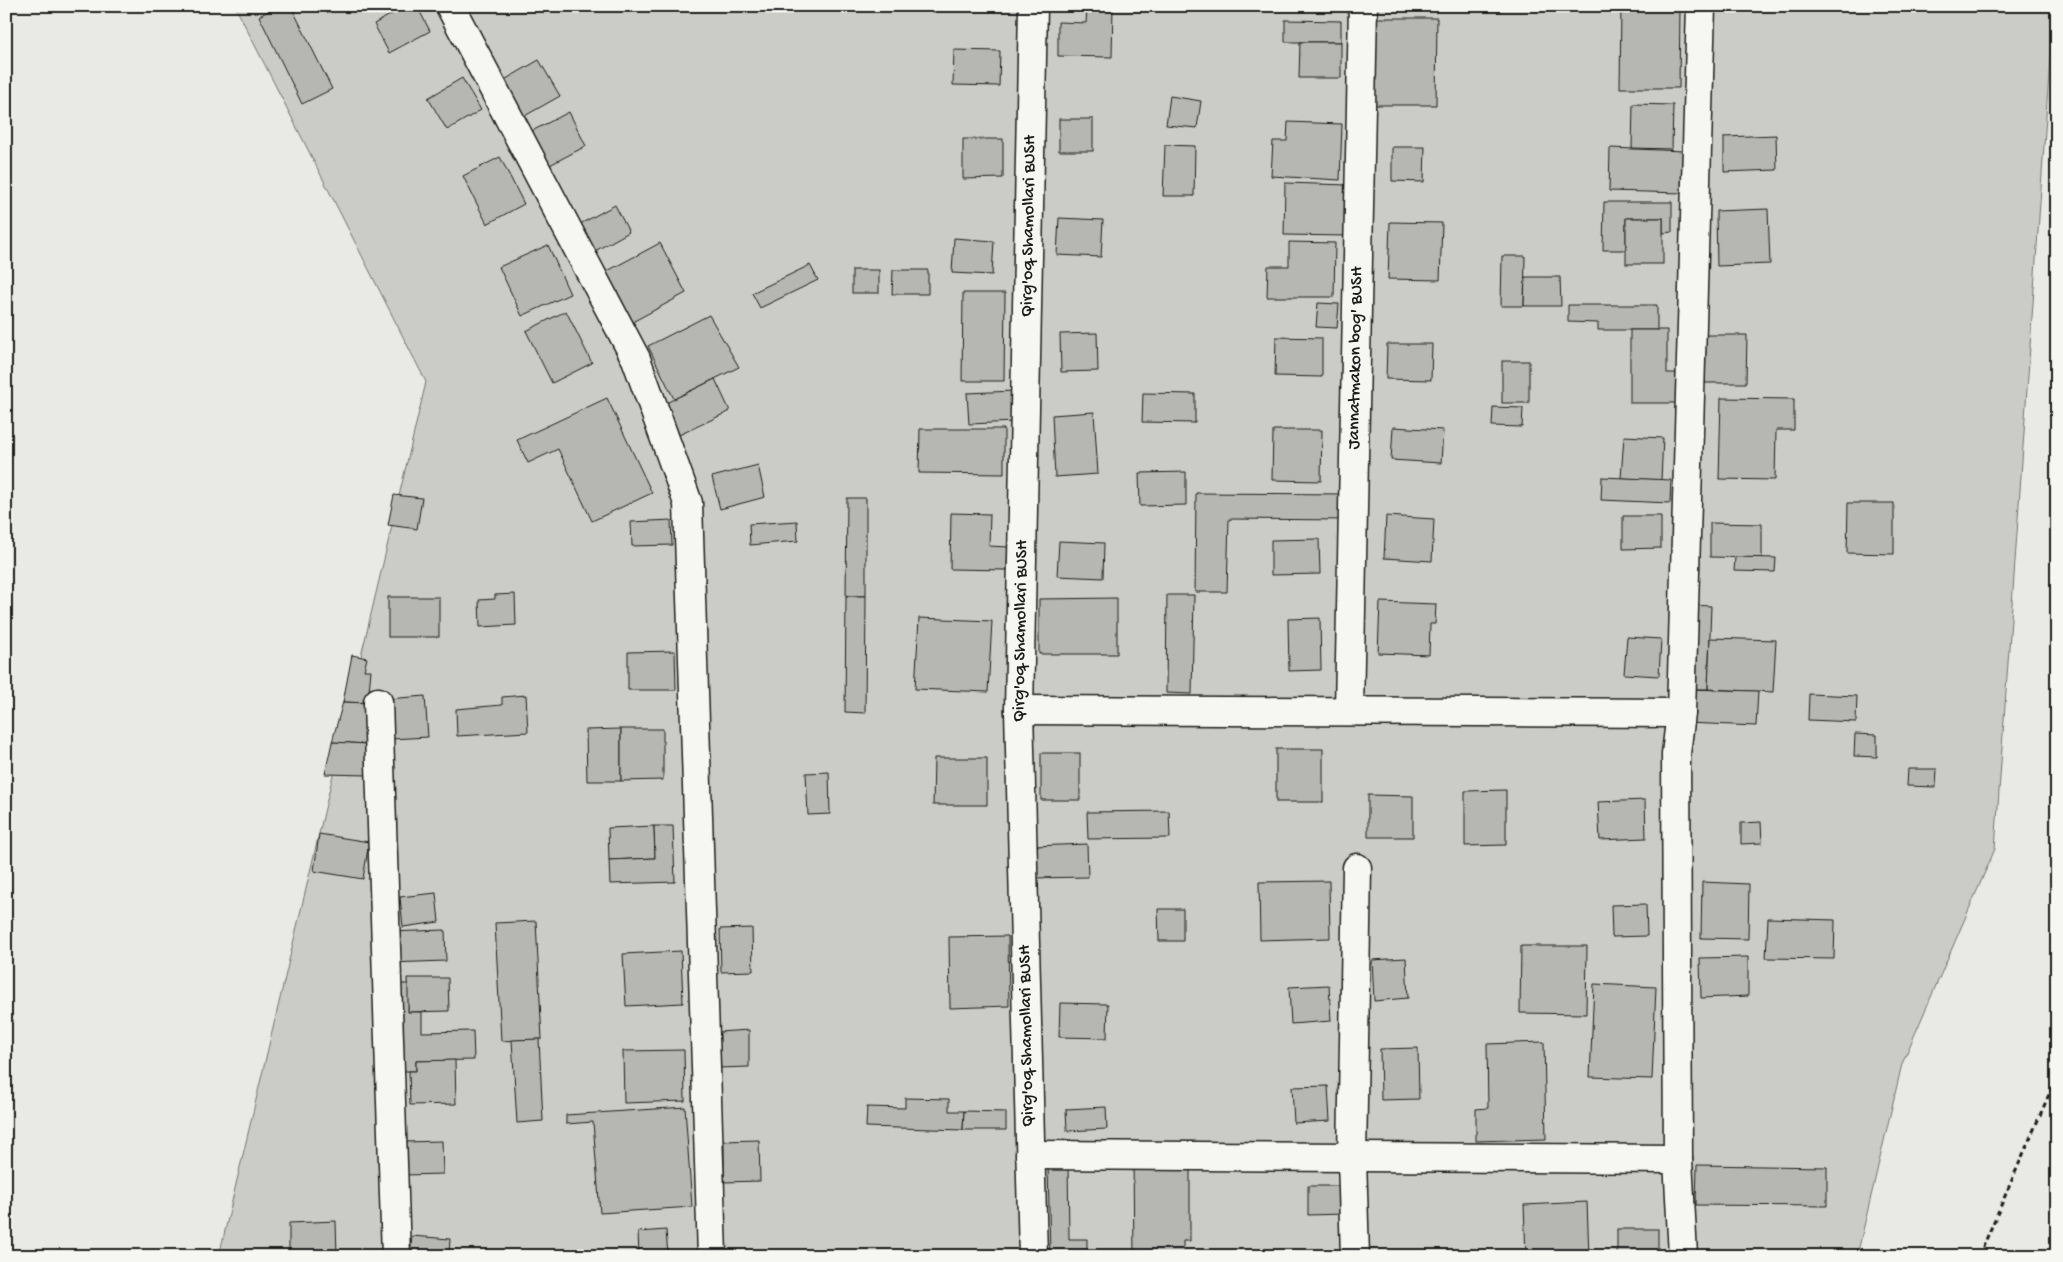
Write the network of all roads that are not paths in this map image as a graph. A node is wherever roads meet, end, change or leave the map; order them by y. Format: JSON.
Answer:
{"nodes":[{"id":1,"x":450,"y":6,"type":"edge"},
{"id":2,"x":1033,"y":6,"type":"edge"},
{"id":3,"x":1363,"y":6,"type":"edge"},
{"id":4,"x":1701,"y":6,"type":"edge"},
{"id":5,"x":378,"y":702,"type":"dead end"},
{"id":6,"x":1019,"y":710,"type":"junction"},
{"id":7,"x":1349,"y":710,"type":"junction"},
{"id":8,"x":1681,"y":713,"type":"junction"},
{"id":9,"x":1357,"y":868,"type":"dead end"},
{"id":10,"x":1030,"y":1155,"type":"junction"},
{"id":11,"x":1352,"y":1158,"type":"junction"},
{"id":12,"x":1678,"y":1159,"type":"junction"},
{"id":13,"x":396,"y":1256,"type":"edge"},
{"id":14,"x":712,"y":1256,"type":"edge"},
{"id":15,"x":1033,"y":1256,"type":"edge"},
{"id":16,"x":1354,"y":1256,"type":"edge"},
{"id":17,"x":1683,"y":1256,"type":"edge"}],
"edges":[{"from":1,"to":14,"type":"street"},
{"from":2,"to":6,"type":"street","name":"Qirg'oq Shamollari BUSH"},
{"from":3,"to":7,"type":"street","name":"Jannatmakon bog' BUSH"},
{"from":4,"to":8,"type":"street"},
{"from":5,"to":13,"type":"street"},
{"from":6,"to":7,"type":"street"},
{"from":6,"to":10,"type":"street","name":"Qirg'oq Shamollari BUSH"},
{"from":7,"to":8,"type":"street"},
{"from":8,"to":12,"type":"street"},
{"from":9,"to":11,"type":"street"},
{"from":10,"to":11,"type":"street"},
{"from":10,"to":15,"type":"street","name":"Qirg'oq Shamollari BUSH"},
{"from":11,"to":12,"type":"street"},
{"from":11,"to":16,"type":"street"},
{"from":12,"to":17,"type":"street"}]}
